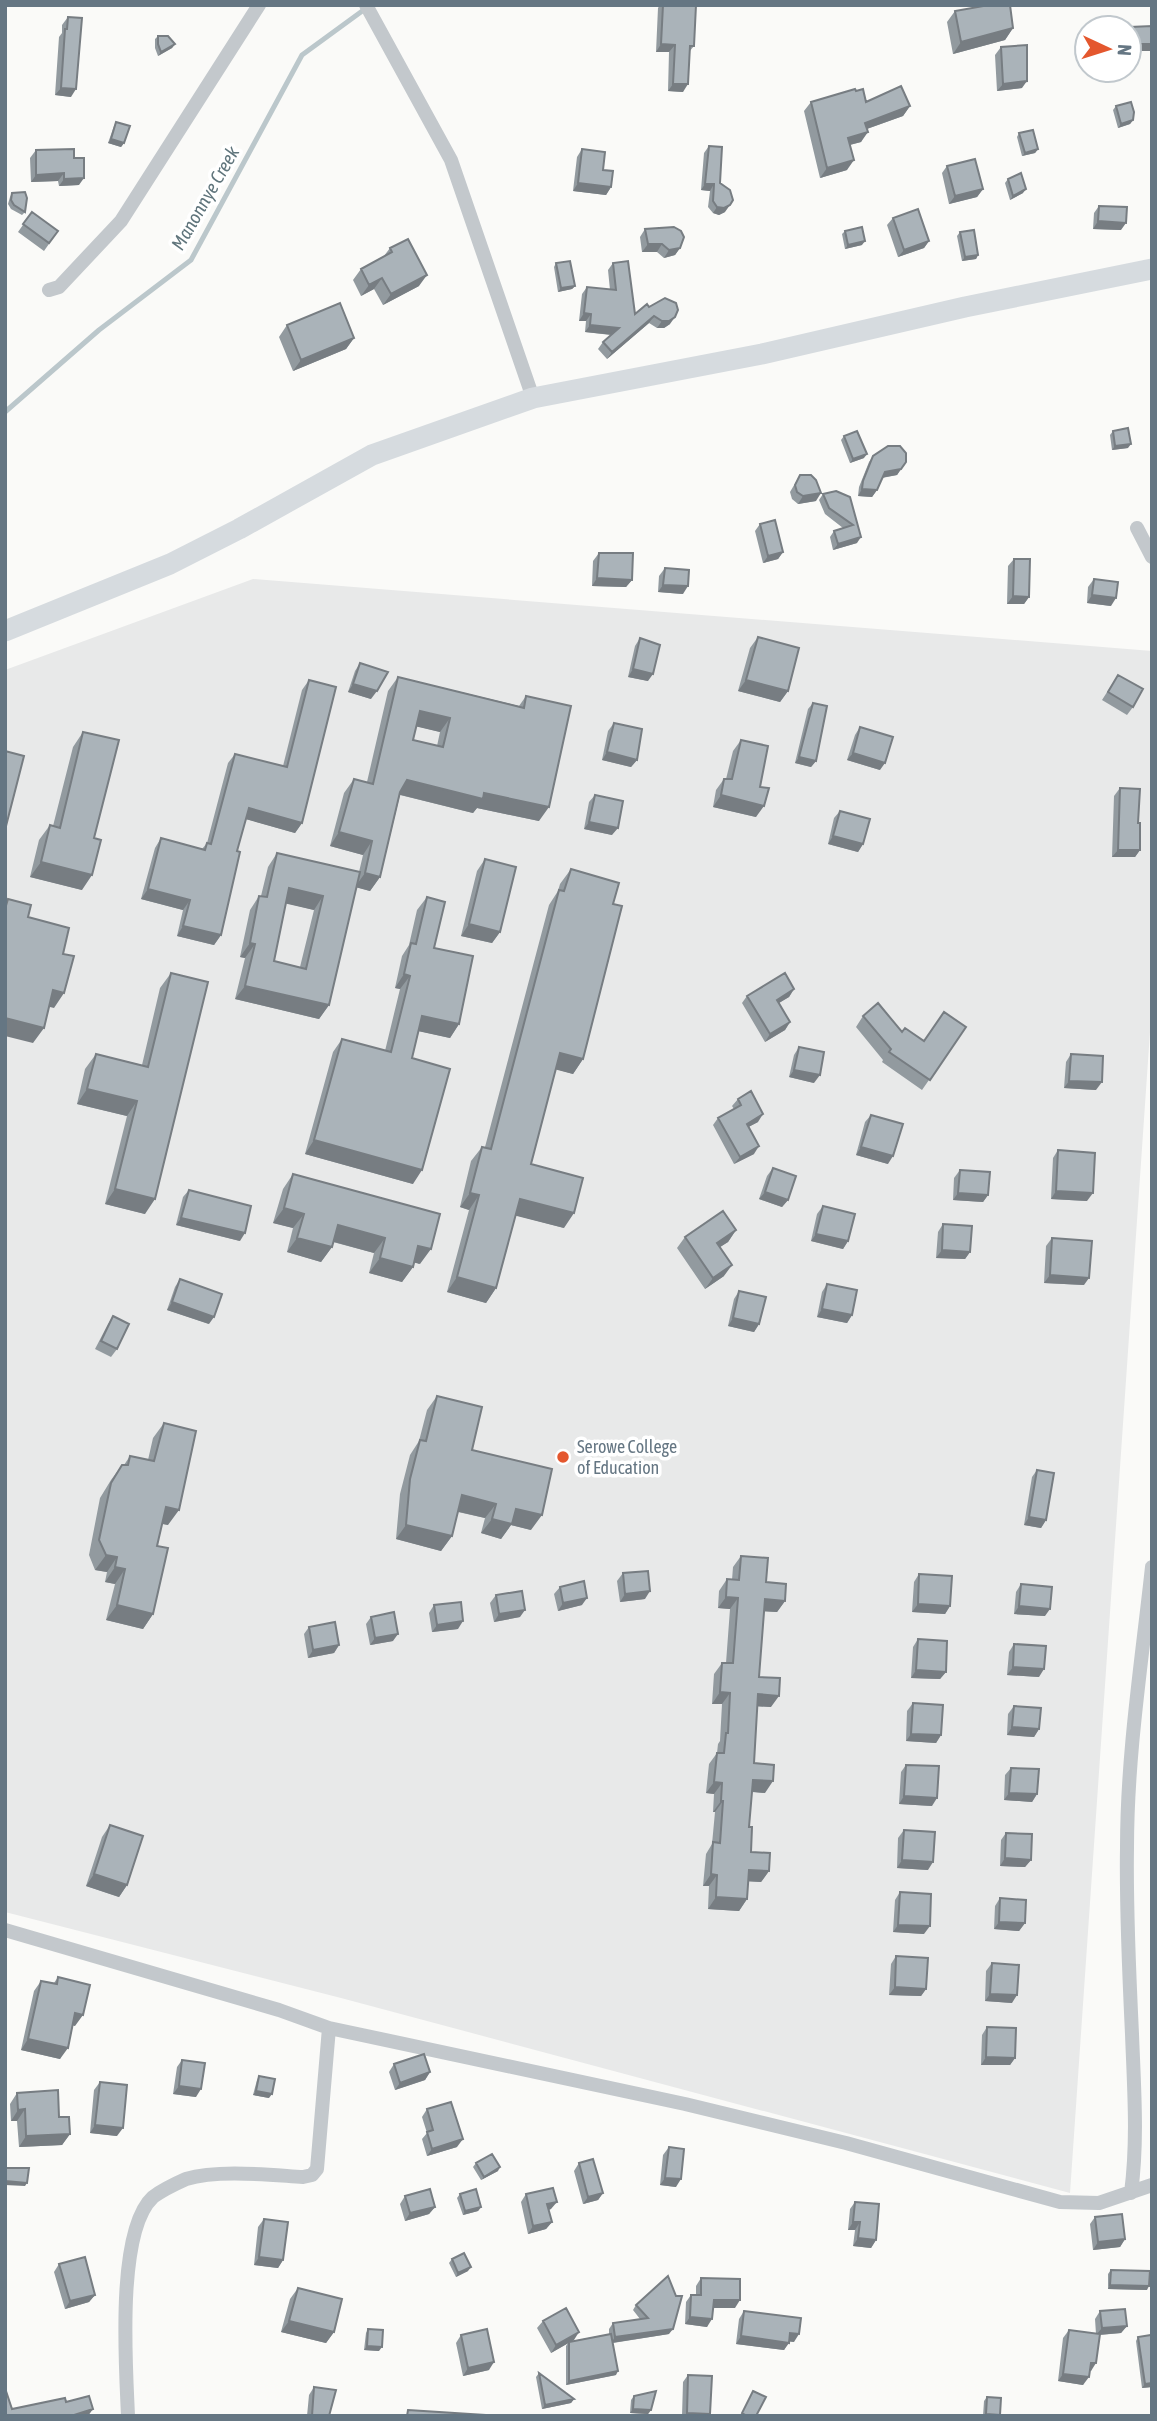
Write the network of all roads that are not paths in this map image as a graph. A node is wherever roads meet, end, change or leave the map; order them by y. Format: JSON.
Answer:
{"nodes":[{"id":1,"x":259,"y":5,"type":"edge"},
{"id":2,"x":366,"y":5,"type":"edge"},
{"id":3,"x":1152,"y":270,"type":"edge"},
{"id":4,"x":49,"y":290,"type":"dead end"},
{"id":5,"x":533,"y":398,"type":"junction"},
{"id":6,"x":1137,"y":527,"type":"dead end"},
{"id":7,"x":1152,"y":557,"type":"edge"},
{"id":8,"x":5,"y":631,"type":"edge"},
{"id":9,"x":1152,"y":1567,"type":"edge"},
{"id":10,"x":5,"y":1930,"type":"edge"},
{"id":11,"x":329,"y":2028,"type":"junction"},
{"id":12,"x":1152,"y":2185,"type":"edge"},
{"id":13,"x":1131,"y":2193,"type":"junction"},
{"id":14,"x":128,"y":2416,"type":"edge"}],
"edges":[{"from":1,"to":4,"type":"street"},
{"from":2,"to":5,"type":"street"},
{"from":3,"to":5,"type":"street"},
{"from":5,"to":8,"type":"street"},
{"from":6,"to":7,"type":"street"},
{"from":9,"to":13,"type":"street"},
{"from":10,"to":11,"type":"street"},
{"from":11,"to":13,"type":"street"},
{"from":11,"to":14,"type":"street"},
{"from":12,"to":13,"type":"street"}]}
